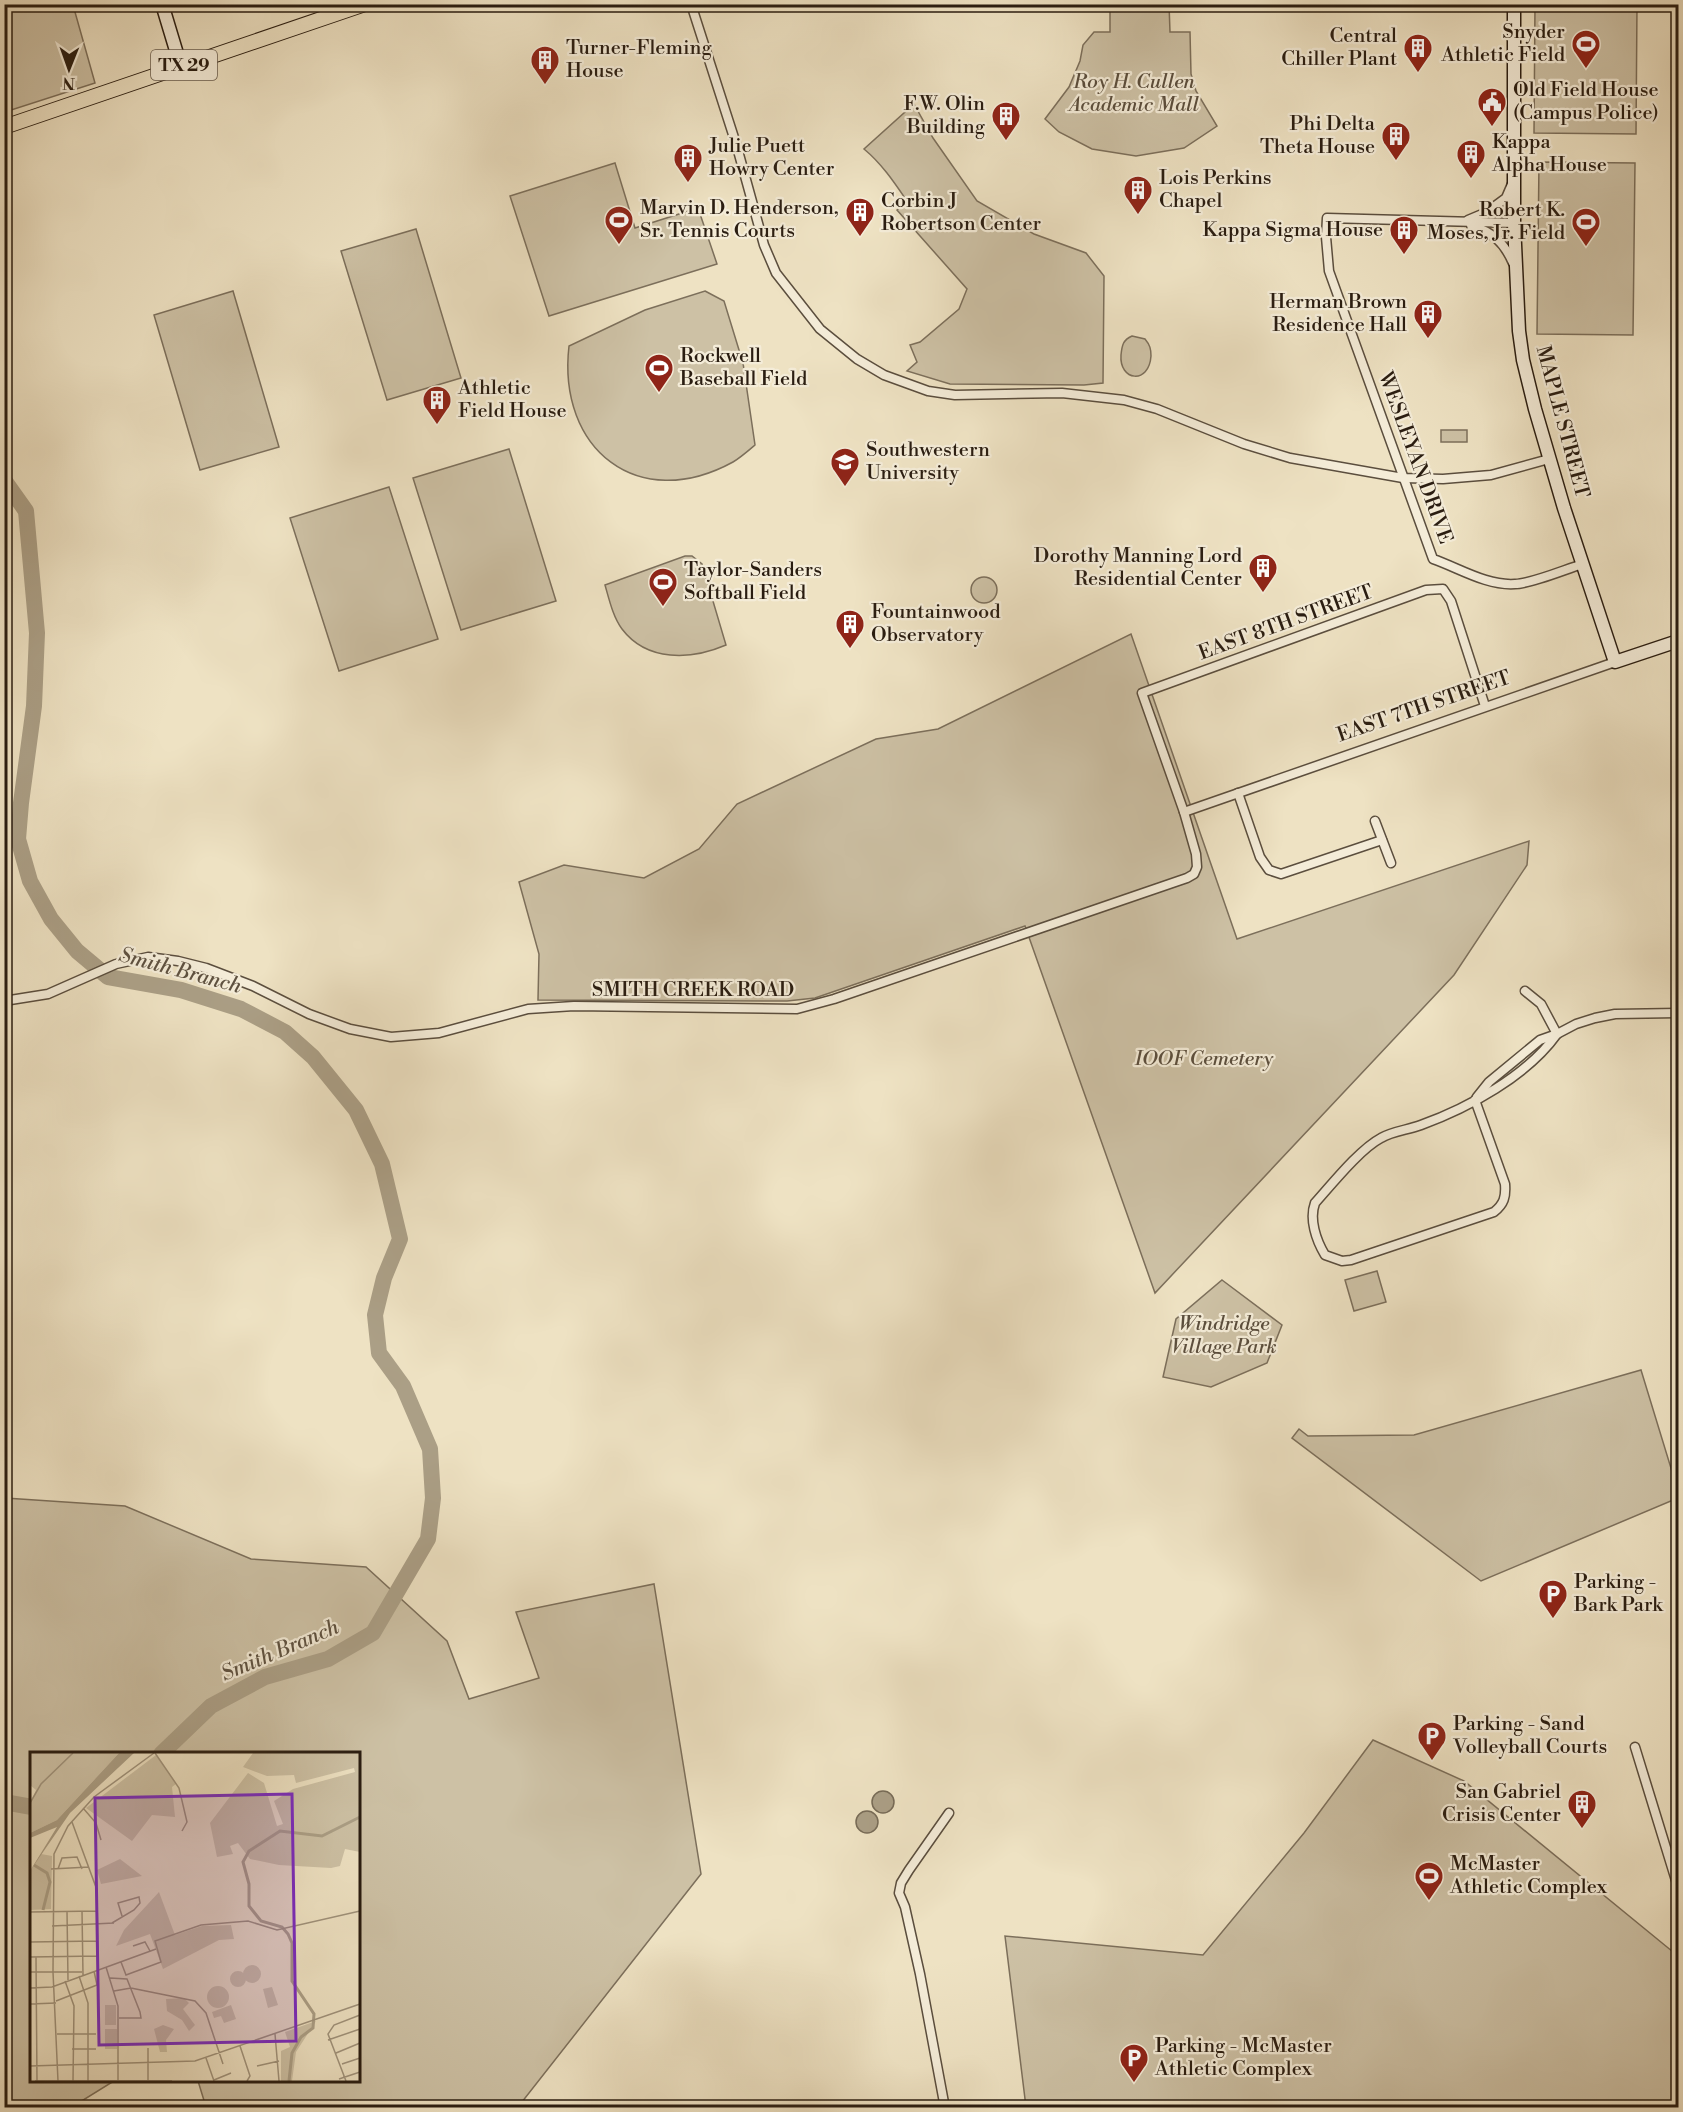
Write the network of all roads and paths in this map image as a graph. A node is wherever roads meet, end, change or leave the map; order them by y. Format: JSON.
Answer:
{"nodes":[{"id":1,"x":162,"y":4,"type":"edge"},
{"id":2,"x":364,"y":4,"type":"edge"},
{"id":3,"x":691,"y":4,"type":"edge"},
{"id":4,"x":1514,"y":4,"type":"edge"},
{"id":5,"x":181,"y":67,"type":"junction"},
{"id":6,"x":4,"y":127,"type":"edge"},
{"id":7,"x":1514,"y":180,"type":"junction"},
{"id":8,"x":1462,"y":222,"type":"junction"},
{"id":9,"x":1514,"y":223,"type":"junction"},
{"id":10,"x":1516,"y":268,"type":"junction"},
{"id":11,"x":1549,"y":459,"type":"junction"},
{"id":12,"x":1403,"y":478,"type":"junction"},
{"id":13,"x":1583,"y":564,"type":"junction"},
{"id":14,"x":1678,"y":641,"type":"edge"},
{"id":15,"x":1616,"y":662,"type":"junction"},
{"id":16,"x":1142,"y":693,"type":"joint"},
{"id":17,"x":1485,"y":706,"type":"junction"},
{"id":18,"x":1238,"y":793,"type":"junction"},
{"id":19,"x":1184,"y":812,"type":"junction"},
{"id":20,"x":1375,"y":821,"type":"dead end"},
{"id":21,"x":1382,"y":840,"type":"junction"},
{"id":22,"x":1391,"y":863,"type":"dead end"},
{"id":23,"x":1526,"y":991,"type":"dead end"},
{"id":24,"x":4,"y":1001,"type":"edge"},
{"id":25,"x":1678,"y":1013,"type":"edge"},
{"id":26,"x":1557,"y":1034,"type":"junction"},
{"id":27,"x":1475,"y":1100,"type":"junction"},
{"id":28,"x":1635,"y":1747,"type":"dead end"},
{"id":29,"x":949,"y":1813,"type":"dead end"},
{"id":30,"x":1678,"y":1887,"type":"edge"},
{"id":31,"x":945,"y":2108,"type":"edge"}],
"edges":[{"from":1,"to":5,"type":"street"},
{"from":2,"to":5,"type":"main road","number":"TX 29"},
{"from":3,"to":12,"type":"street"},
{"from":4,"to":7,"type":"street","name":"MAPLE STREET"},
{"from":5,"to":6,"type":"main road","number":"TX 29"},
{"from":7,"to":8,"type":"street"},
{"from":7,"to":9,"type":"street","name":"MAPLE STREET"},
{"from":8,"to":9,"type":"street"},
{"from":8,"to":10,"type":"street"},
{"from":8,"to":12,"type":"street","name":"WESLEYAN DRIVE"},
{"from":9,"to":10,"type":"street","name":"MAPLE STREET"},
{"from":10,"to":11,"type":"street","name":"MAPLE STREET"},
{"from":11,"to":12,"type":"street"},
{"from":11,"to":13,"type":"street","name":"MAPLE STREET"},
{"from":12,"to":13,"type":"street","name":"WESLEYAN DRIVE"},
{"from":13,"to":15,"type":"street","name":"MAPLE STREET"},
{"from":14,"to":15,"type":"street","name":"EAST 7TH STREET"},
{"from":15,"to":17,"type":"street","name":"EAST 7TH STREET"},
{"from":16,"to":17,"type":"street","name":"EAST 8TH STREET"},
{"from":16,"to":19,"type":"street","name":"SMITH CREEK ROAD"},
{"from":17,"to":18,"type":"street","name":"EAST 7TH STREET"},
{"from":18,"to":19,"type":"street","name":"EAST 7TH STREET"},
{"from":18,"to":21,"type":"street"},
{"from":19,"to":24,"type":"street","name":"SMITH CREEK ROAD"},
{"from":20,"to":21,"type":"street"},
{"from":21,"to":22,"type":"street"},
{"from":23,"to":26,"type":"street"},
{"from":25,"to":26,"type":"street"},
{"from":26,"to":27,"type":"street"},
{"from":27,"to":27,"type":"street"},
{"from":28,"to":30,"type":"street"},
{"from":29,"to":31,"type":"street"}]}
